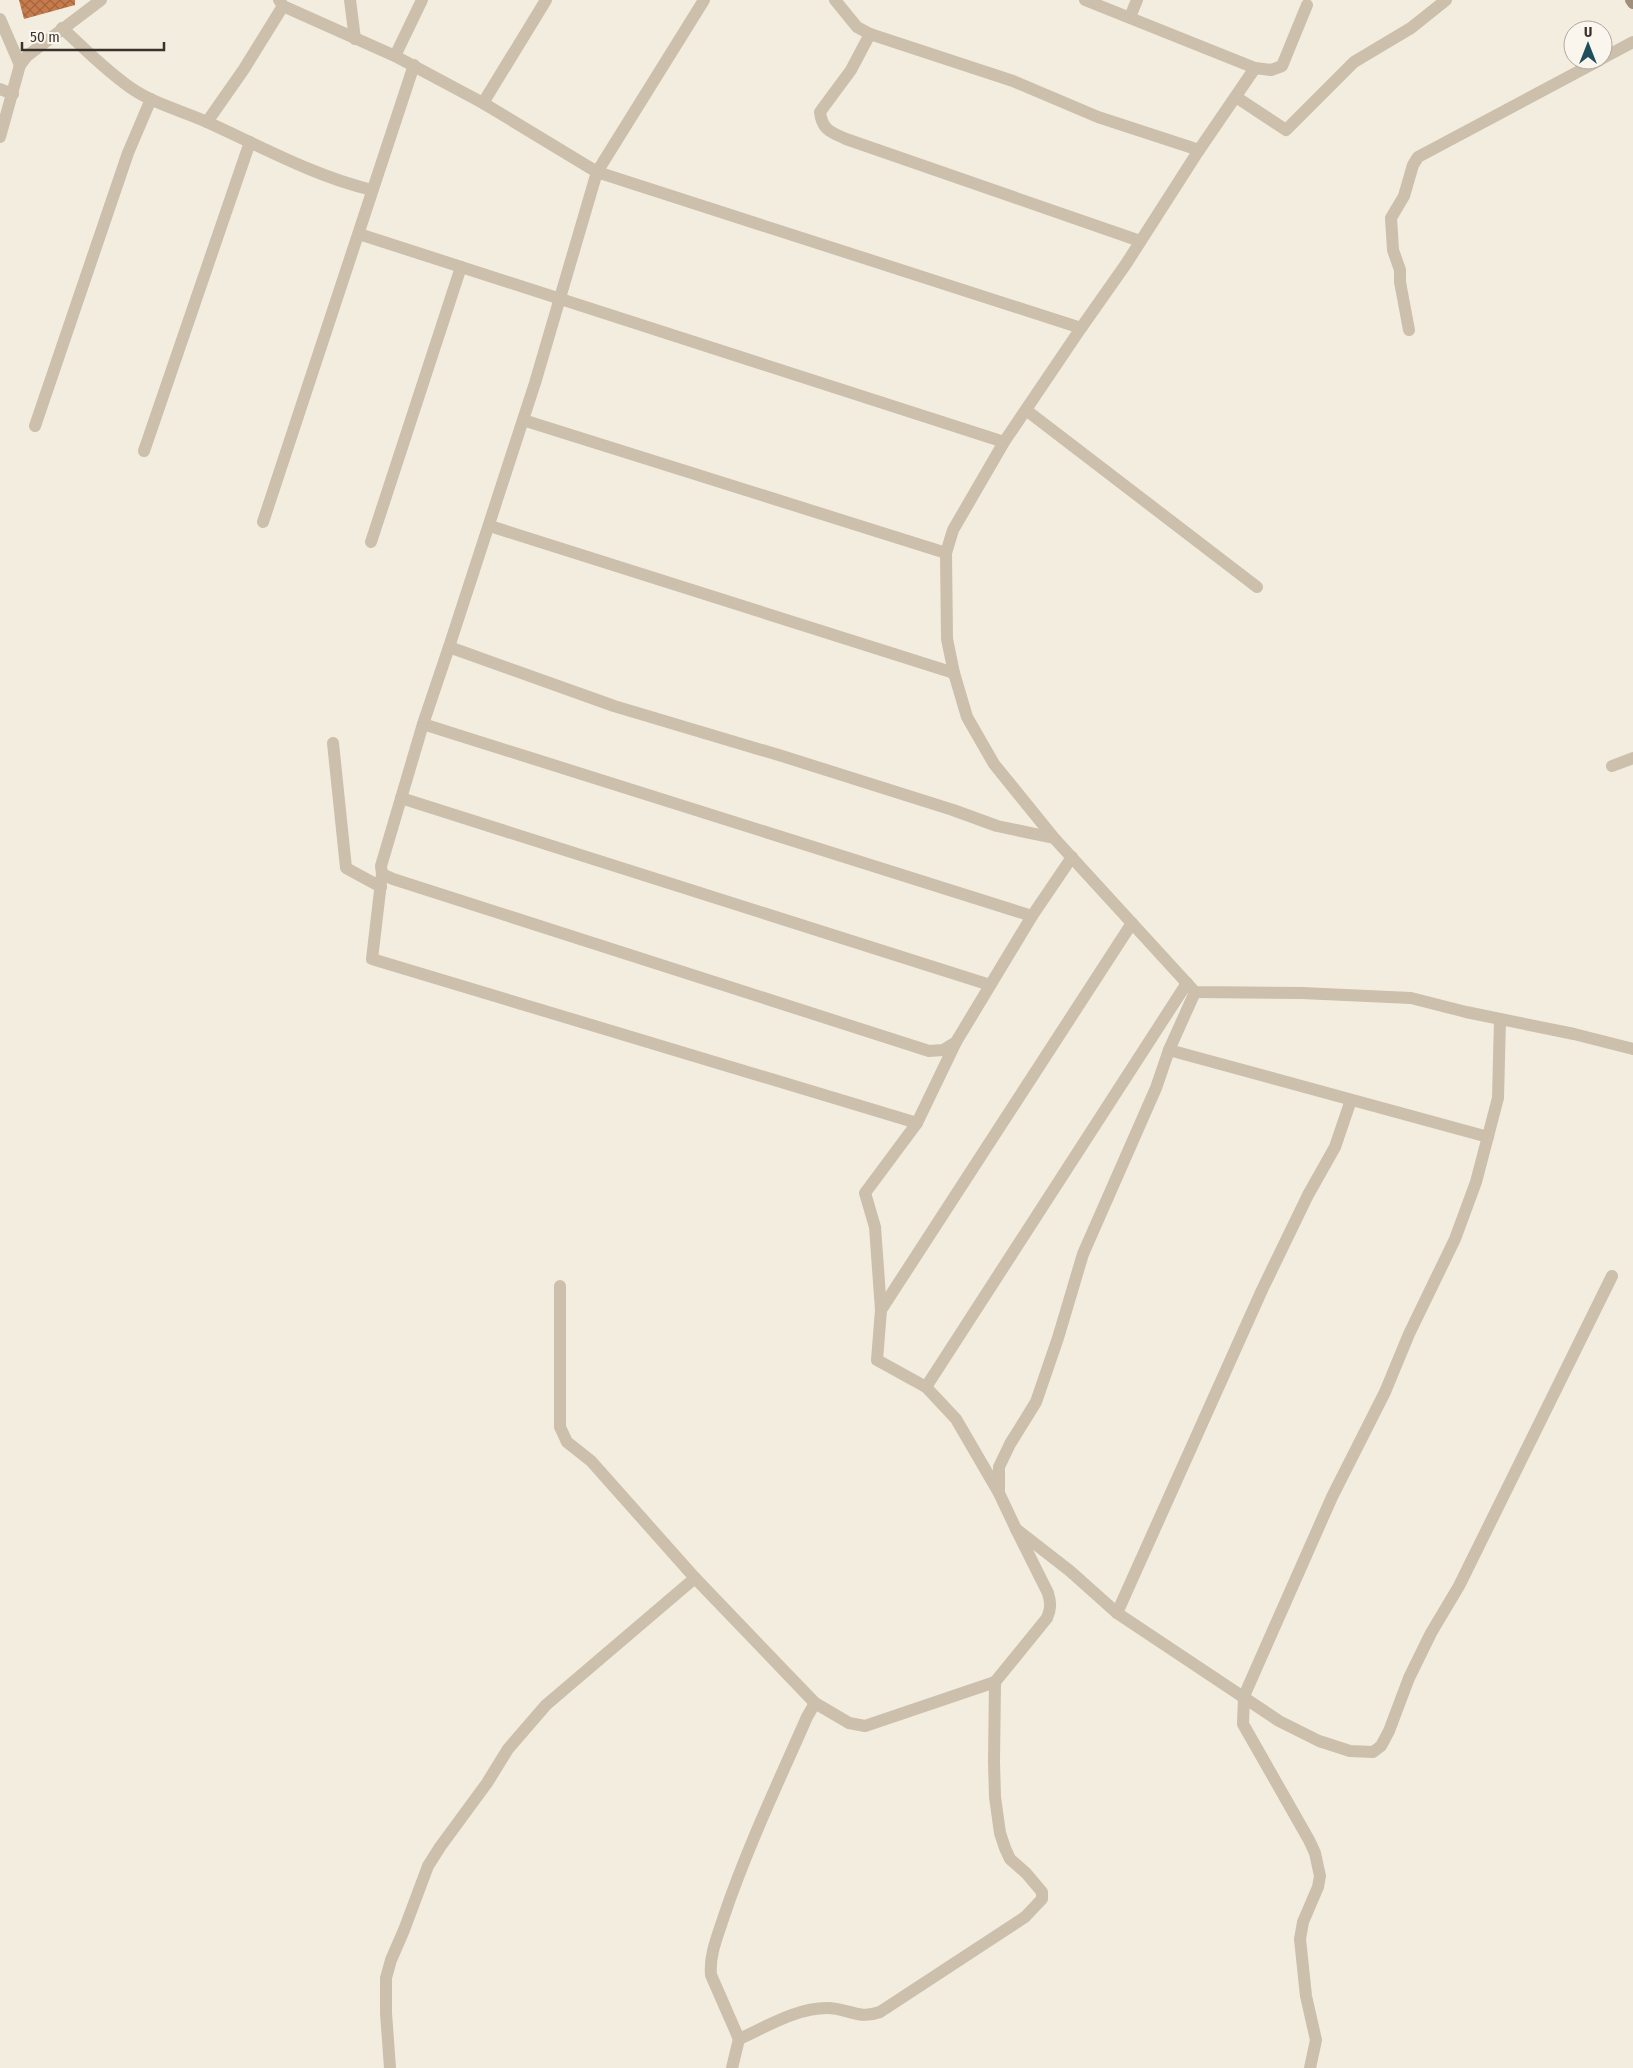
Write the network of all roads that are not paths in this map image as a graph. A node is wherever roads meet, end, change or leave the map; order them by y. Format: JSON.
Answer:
{"nodes":[{"id":1,"x":101,"y":0,"type":"edge"},
{"id":2,"x":350,"y":0,"type":"edge"},
{"id":3,"x":422,"y":0,"type":"edge"},
{"id":4,"x":546,"y":0,"type":"edge"},
{"id":5,"x":704,"y":0,"type":"edge"},
{"id":6,"x":835,"y":0,"type":"edge"},
{"id":7,"x":1085,"y":0,"type":"edge"},
{"id":8,"x":1137,"y":0,"type":"edge"},
{"id":9,"x":1446,"y":0,"type":"edge"},
{"id":10,"x":1631,"y":0,"type":"edge"},
{"id":11,"x":281,"y":3,"type":"edge"},
{"id":12,"x":1633,"y":4,"type":"edge"},
{"id":13,"x":1307,"y":5,"type":"dead end"},
{"id":14,"x":1130,"y":17,"type":"junction"},
{"id":15,"x":0,"y":19,"type":"edge"},
{"id":16,"x":62,"y":28,"type":"junction"},
{"id":17,"x":870,"y":34,"type":"junction"},
{"id":18,"x":355,"y":39,"type":"junction"},
{"id":19,"x":1633,"y":42,"type":"edge"},
{"id":20,"x":1613,"y":53,"type":"edge"},
{"id":21,"x":395,"y":56,"type":"junction"},
{"id":22,"x":20,"y":65,"type":"junction"},
{"id":23,"x":414,"y":65,"type":"junction"},
{"id":24,"x":1255,"y":68,"type":"junction"},
{"id":25,"x":1580,"y":70,"type":"edge"},
{"id":26,"x":0,"y":89,"type":"edge"},
{"id":27,"x":13,"y":94,"type":"junction"},
{"id":28,"x":1236,"y":97,"type":"junction"},
{"id":29,"x":151,"y":99,"type":"junction"},
{"id":30,"x":483,"y":103,"type":"junction"},
{"id":31,"x":207,"y":122,"type":"junction"},
{"id":32,"x":0,"y":137,"type":"edge"},
{"id":33,"x":250,"y":142,"type":"junction"},
{"id":34,"x":1199,"y":150,"type":"junction"},
{"id":35,"x":597,"y":172,"type":"junction"},
{"id":36,"x":372,"y":190,"type":"junction"},
{"id":37,"x":359,"y":234,"type":"junction"},
{"id":38,"x":1140,"y":241,"type":"junction"},
{"id":39,"x":462,"y":267,"type":"junction"},
{"id":40,"x":560,"y":298,"type":"junction"},
{"id":41,"x":1081,"y":328,"type":"junction"},
{"id":42,"x":1409,"y":330,"type":"dead end"},
{"id":43,"x":1026,"y":410,"type":"junction"},
{"id":44,"x":523,"y":420,"type":"junction"},
{"id":45,"x":35,"y":426,"type":"dead end"},
{"id":46,"x":1004,"y":442,"type":"junction"},
{"id":47,"x":144,"y":451,"type":"dead end"},
{"id":48,"x":262,"y":522,"type":"dead end"},
{"id":49,"x":490,"y":526,"type":"junction"},
{"id":50,"x":371,"y":542,"type":"dead end"},
{"id":51,"x":946,"y":553,"type":"junction"},
{"id":52,"x":1256,"y":587,"type":"dead end"},
{"id":53,"x":449,"y":647,"type":"junction"},
{"id":54,"x":954,"y":673,"type":"junction"},
{"id":55,"x":423,"y":724,"type":"junction"},
{"id":56,"x":333,"y":743,"type":"dead end"},
{"id":57,"x":1633,"y":758,"type":"edge"},
{"id":58,"x":1612,"y":766,"type":"dead end"},
{"id":59,"x":401,"y":798,"type":"junction"},
{"id":60,"x":1054,"y":838,"type":"junction"},
{"id":61,"x":1072,"y":858,"type":"junction"},
{"id":62,"x":381,"y":880,"type":"junction"},
{"id":63,"x":1032,"y":916,"type":"junction"},
{"id":64,"x":1132,"y":923,"type":"junction"},
{"id":65,"x":990,"y":985,"type":"junction"},
{"id":66,"x":1191,"y":988,"type":"junction"},
{"id":67,"x":1500,"y":1019,"type":"junction"},
{"id":68,"x":956,"y":1042,"type":"junction"},
{"id":69,"x":1633,"y":1049,"type":"edge"},
{"id":70,"x":1169,"y":1050,"type":"junction"},
{"id":71,"x":1352,"y":1100,"type":"junction"},
{"id":72,"x":917,"y":1123,"type":"junction"},
{"id":73,"x":1488,"y":1137,"type":"junction"},
{"id":74,"x":1612,"y":1276,"type":"dead end"},
{"id":75,"x":560,"y":1286,"type":"dead end"},
{"id":76,"x":882,"y":1310,"type":"junction"},
{"id":77,"x":926,"y":1387,"type":"junction"},
{"id":78,"x":999,"y":1493,"type":"junction"},
{"id":79,"x":1016,"y":1529,"type":"junction"},
{"id":80,"x":695,"y":1578,"type":"junction"},
{"id":81,"x":1117,"y":1613,"type":"junction"},
{"id":82,"x":996,"y":1682,"type":"junction"},
{"id":83,"x":1244,"y":1696,"type":"junction"},
{"id":84,"x":815,"y":1703,"type":"junction"},
{"id":85,"x":739,"y":2039,"type":"junction"},
{"id":86,"x":390,"y":2068,"type":"edge"},
{"id":87,"x":732,"y":2068,"type":"edge"},
{"id":88,"x":1310,"y":2068,"type":"edge"}],
"edges":[{"from":1,"to":16,"type":"street"},
{"from":2,"to":18,"type":"street"},
{"from":3,"to":21,"type":"street"},
{"from":4,"to":30,"type":"street"},
{"from":5,"to":35,"type":"street"},
{"from":6,"to":17,"type":"street"},
{"from":7,"to":14,"type":"street"},
{"from":8,"to":14,"type":"street"},
{"from":9,"to":28,"type":"street"},
{"from":10,"to":12,"type":"street"},
{"from":11,"to":18,"type":"street"},
{"from":11,"to":31,"type":"street"},
{"from":13,"to":24,"type":"street"},
{"from":14,"to":24,"type":"street"},
{"from":15,"to":22,"type":"street"},
{"from":16,"to":22,"type":"street"},
{"from":16,"to":29,"type":"street"},
{"from":17,"to":34,"type":"street"},
{"from":17,"to":38,"type":"street"},
{"from":18,"to":21,"type":"street"},
{"from":19,"to":20,"type":"street"},
{"from":21,"to":23,"type":"street"},
{"from":22,"to":27,"type":"street"},
{"from":23,"to":30,"type":"street"},
{"from":23,"to":36,"type":"street"},
{"from":24,"to":28,"type":"street"},
{"from":25,"to":42,"type":"street"},
{"from":26,"to":27,"type":"street"},
{"from":27,"to":32,"type":"street"},
{"from":28,"to":34,"type":"street"},
{"from":29,"to":31,"type":"street"},
{"from":29,"to":45,"type":"street"},
{"from":30,"to":35,"type":"street"},
{"from":31,"to":33,"type":"street"},
{"from":33,"to":36,"type":"street"},
{"from":33,"to":47,"type":"street"},
{"from":34,"to":38,"type":"street"},
{"from":35,"to":40,"type":"street"},
{"from":35,"to":41,"type":"street"},
{"from":36,"to":37,"type":"street"},
{"from":37,"to":39,"type":"street"},
{"from":37,"to":48,"type":"street"},
{"from":38,"to":41,"type":"street"},
{"from":39,"to":40,"type":"street"},
{"from":39,"to":50,"type":"street"},
{"from":40,"to":44,"type":"street"},
{"from":40,"to":46,"type":"street"},
{"from":41,"to":43,"type":"street"},
{"from":43,"to":46,"type":"street"},
{"from":43,"to":52,"type":"street"},
{"from":44,"to":49,"type":"street"},
{"from":44,"to":51,"type":"street"},
{"from":46,"to":51,"type":"street"},
{"from":49,"to":53,"type":"street"},
{"from":49,"to":54,"type":"street"},
{"from":51,"to":54,"type":"street"},
{"from":53,"to":55,"type":"street"},
{"from":53,"to":60,"type":"street"},
{"from":54,"to":60,"type":"street"},
{"from":55,"to":59,"type":"street"},
{"from":55,"to":63,"type":"street"},
{"from":56,"to":62,"type":"street"},
{"from":57,"to":58,"type":"street"},
{"from":59,"to":62,"type":"street"},
{"from":59,"to":65,"type":"street"},
{"from":60,"to":61,"type":"street"},
{"from":61,"to":63,"type":"street"},
{"from":61,"to":64,"type":"street"},
{"from":62,"to":68,"type":"street"},
{"from":62,"to":72,"type":"street"},
{"from":63,"to":65,"type":"street"},
{"from":64,"to":66,"type":"street"},
{"from":64,"to":76,"type":"street"},
{"from":65,"to":68,"type":"street"},
{"from":66,"to":67,"type":"street"},
{"from":66,"to":70,"type":"street"},
{"from":66,"to":77,"type":"street"},
{"from":67,"to":69,"type":"street"},
{"from":67,"to":73,"type":"street"},
{"from":68,"to":72,"type":"street"},
{"from":70,"to":71,"type":"street"},
{"from":70,"to":78,"type":"street"},
{"from":71,"to":73,"type":"street"},
{"from":71,"to":81,"type":"street"},
{"from":72,"to":76,"type":"street"},
{"from":73,"to":83,"type":"street"},
{"from":74,"to":83,"type":"street"},
{"from":75,"to":80,"type":"street"},
{"from":76,"to":77,"type":"street"},
{"from":77,"to":78,"type":"street"},
{"from":78,"to":79,"type":"street"},
{"from":79,"to":81,"type":"street"},
{"from":79,"to":82,"type":"street"},
{"from":80,"to":84,"type":"street"},
{"from":80,"to":86,"type":"street"},
{"from":81,"to":83,"type":"street"},
{"from":82,"to":84,"type":"street"},
{"from":82,"to":85,"type":"street"},
{"from":83,"to":88,"type":"street"},
{"from":84,"to":85,"type":"street"},
{"from":85,"to":87,"type":"street"}]}
